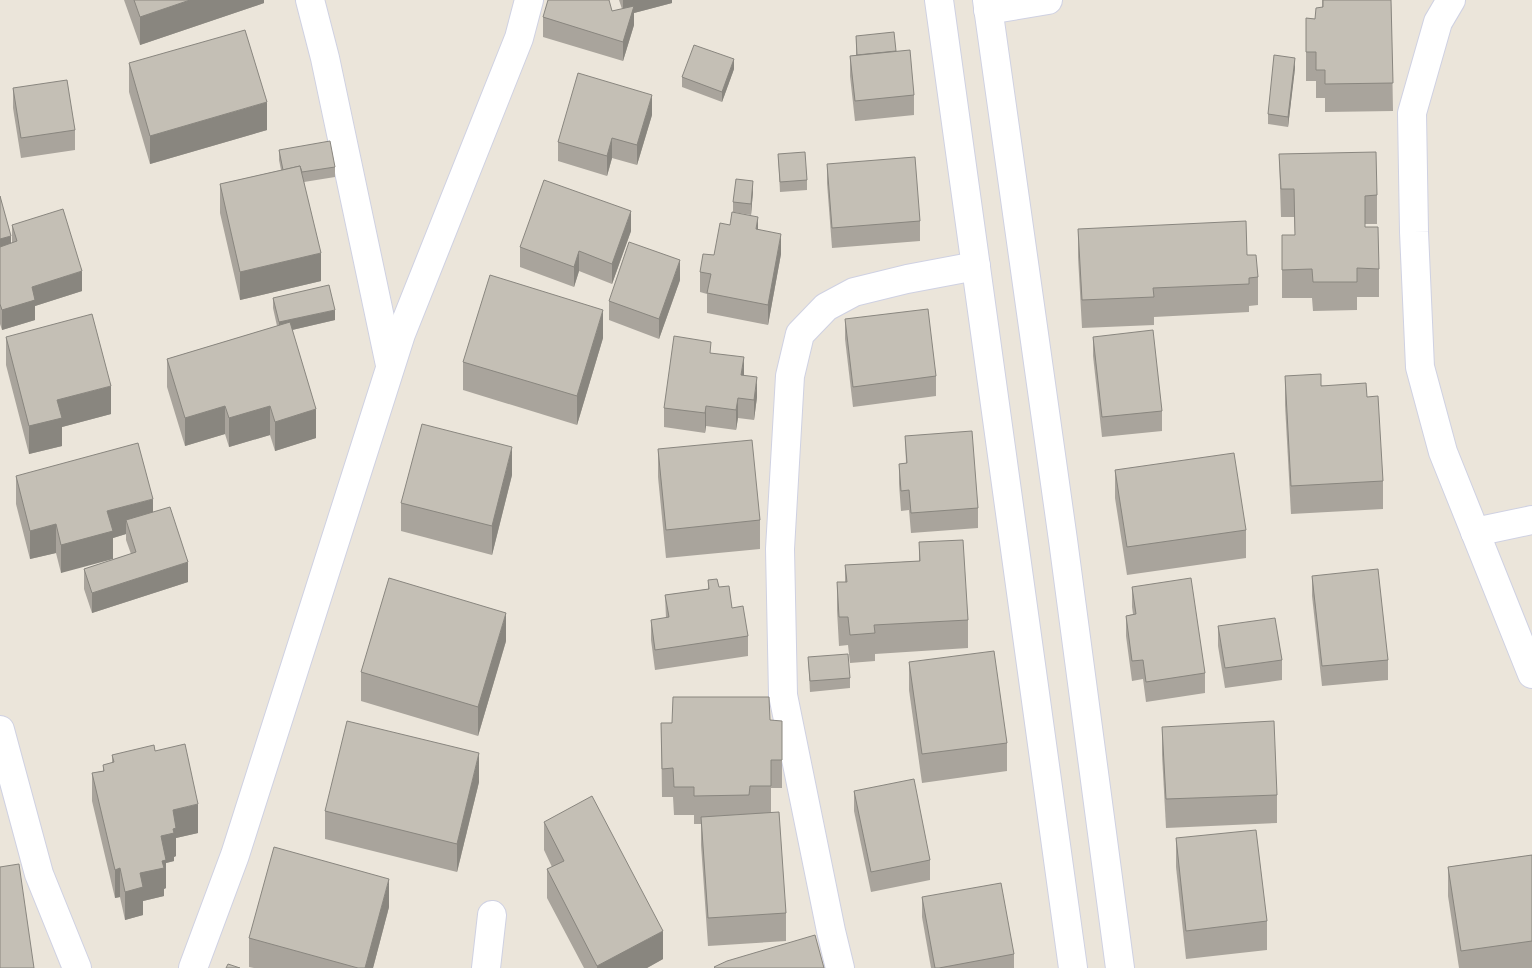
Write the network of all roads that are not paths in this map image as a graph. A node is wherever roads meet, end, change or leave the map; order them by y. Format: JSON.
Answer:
{"nodes":[{"id":1,"x":310,"y":0,"type":"edge"},
{"id":2,"x":529,"y":0,"type":"edge"},
{"id":3,"x":939,"y":0,"type":"edge"},
{"id":4,"x":1048,"y":0,"type":"edge"},
{"id":5,"x":1451,"y":0,"type":"edge"},
{"id":6,"x":987,"y":5,"type":"edge"},
{"id":7,"x":976,"y":266,"type":"junction"},
{"id":8,"x":390,"y":366,"type":"junction"},
{"id":9,"x":1532,"y":520,"type":"edge"},
{"id":10,"x":1475,"y":532,"type":"junction"},
{"id":11,"x":1532,"y":674,"type":"edge"},
{"id":12,"x":0,"y":730,"type":"edge"},
{"id":13,"x":492,"y":915,"type":"dead end"},
{"id":14,"x":77,"y":968,"type":"edge"},
{"id":15,"x":194,"y":968,"type":"edge"},
{"id":16,"x":486,"y":968,"type":"edge"},
{"id":17,"x":840,"y":968,"type":"edge"},
{"id":18,"x":1073,"y":968,"type":"edge"},
{"id":19,"x":1120,"y":968,"type":"edge"}],
"edges":[{"from":1,"to":8,"type":"street"},
{"from":2,"to":8,"type":"street"},
{"from":3,"to":7,"type":"street"},
{"from":4,"to":6,"type":"street"},
{"from":5,"to":10,"type":"street"},
{"from":6,"to":19,"type":"street"},
{"from":7,"to":17,"type":"street"},
{"from":7,"to":18,"type":"street"},
{"from":8,"to":15,"type":"street"},
{"from":9,"to":10,"type":"street"},
{"from":10,"to":11,"type":"street"},
{"from":12,"to":14,"type":"street"},
{"from":13,"to":16,"type":"street"}]}
